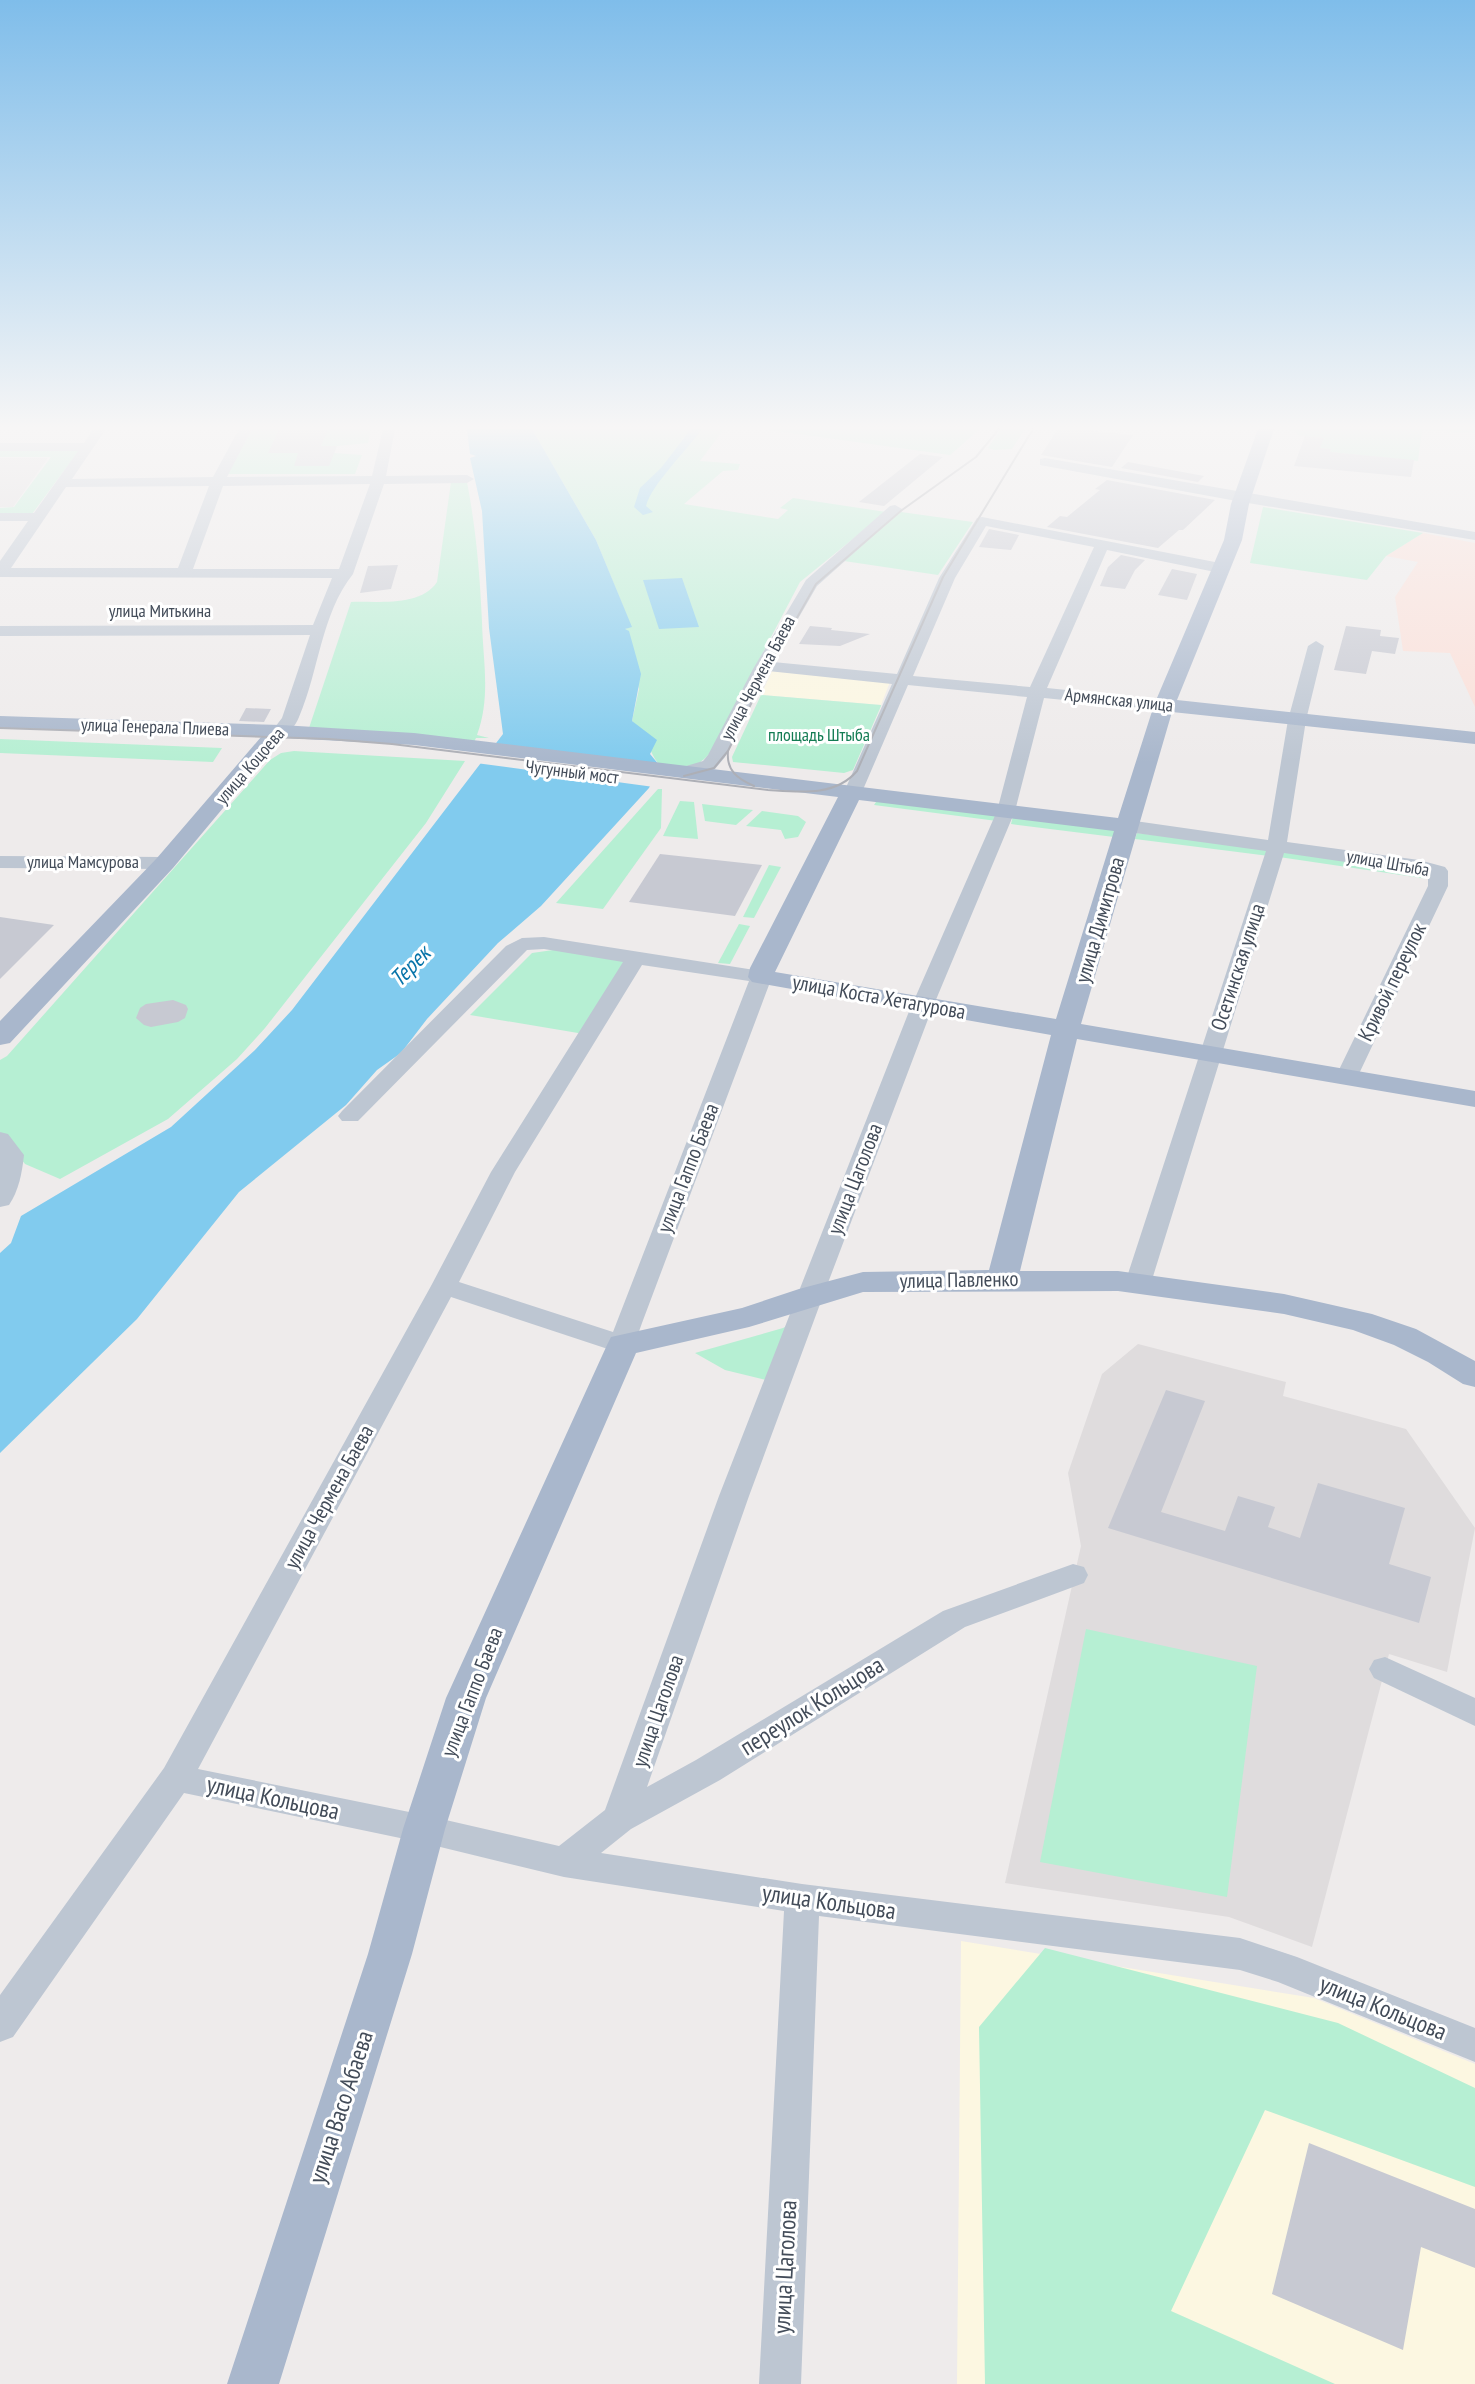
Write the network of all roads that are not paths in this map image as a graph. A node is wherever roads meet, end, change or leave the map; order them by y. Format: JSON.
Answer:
{"nodes":[{"id":1,"x":22,"y":540,"type":"edge"},
{"id":2,"x":196,"y":540,"type":"edge"},
{"id":3,"x":357,"y":540,"type":"edge"},
{"id":4,"x":860,"y":540,"type":"edge"},
{"id":5,"x":970,"y":540,"type":"edge"},
{"id":6,"x":1078,"y":540,"type":"edge"},
{"id":7,"x":1233,"y":540,"type":"edge"},
{"id":8,"x":1102,"y":545,"type":"junction"},
{"id":9,"x":1220,"y":568,"type":"junction"},
{"id":10,"x":0,"y":572,"type":"edge"},
{"id":11,"x":183,"y":574,"type":"junction"},
{"id":12,"x":345,"y":574,"type":"junction"},
{"id":13,"x":320,"y":630,"type":"junction"},
{"id":14,"x":0,"y":631,"type":"edge"},
{"id":15,"x":1316,"y":646,"type":"dead end"},
{"id":16,"x":763,"y":666,"type":"junction"},
{"id":17,"x":904,"y":679,"type":"junction"},
{"id":18,"x":1037,"y":691,"type":"junction"},
{"id":19,"x":1164,"y":705,"type":"junction"},
{"id":20,"x":1297,"y":720,"type":"junction"},
{"id":21,"x":0,"y":722,"type":"edge"},
{"id":22,"x":0,"y":732,"type":"edge"},
{"id":23,"x":274,"y":737,"type":"junction"},
{"id":24,"x":1475,"y":738,"type":"edge"},
{"id":25,"x":474,"y":753,"type":"joint"},
{"id":26,"x":676,"y":776,"type":"junction"},
{"id":27,"x":848,"y":799,"type":"junction"},
{"id":28,"x":1003,"y":818,"type":"junction"},
{"id":29,"x":1126,"y":834,"type":"junction"},
{"id":30,"x":1275,"y":853,"type":"junction"},
{"id":31,"x":0,"y":862,"type":"edge"},
{"id":32,"x":165,"y":863,"type":"junction"},
{"id":33,"x":1438,"y":886,"type":"joint"},
{"id":34,"x":638,"y":956,"type":"junction"},
{"id":35,"x":761,"y":977,"type":"junction"},
{"id":36,"x":923,"y":1005,"type":"junction"},
{"id":37,"x":1067,"y":1031,"type":"junction"},
{"id":38,"x":0,"y":1037,"type":"edge"},
{"id":39,"x":1210,"y":1054,"type":"junction"},
{"id":40,"x":1346,"y":1078,"type":"junction"},
{"id":41,"x":1475,"y":1099,"type":"edge"},
{"id":42,"x":350,"y":1116,"type":"dead end"},
{"id":43,"x":0,"y":1139,"type":"edge"},
{"id":44,"x":0,"y":1200,"type":"edge"},
{"id":45,"x":1002,"y":1279,"type":"junction"},
{"id":46,"x":1138,"y":1283,"type":"junction"},
{"id":47,"x":444,"y":1286,"type":"junction"},
{"id":48,"x":810,"y":1296,"type":"junction"},
{"id":49,"x":623,"y":1345,"type":"junction"},
{"id":50,"x":1475,"y":1376,"type":"edge"},
{"id":51,"x":1073,"y":1575,"type":"dead end"},
{"id":52,"x":1385,"y":1669,"type":"dead end"},
{"id":53,"x":1475,"y":1713,"type":"edge"},
{"id":54,"x":176,"y":1778,"type":"junction"},
{"id":55,"x":619,"y":1819,"type":"junction"},
{"id":56,"x":424,"y":1829,"type":"junction"},
{"id":57,"x":564,"y":1862,"type":"junction"},
{"id":58,"x":802,"y":1899,"type":"junction"},
{"id":59,"x":0,"y":2025,"type":"edge"},
{"id":60,"x":1475,"y":2045,"type":"edge"},
{"id":61,"x":253,"y":2384,"type":"edge"},
{"id":62,"x":780,"y":2384,"type":"edge"}],
"edges":[{"from":1,"to":10,"type":"street"},
{"from":2,"to":11,"type":"street"},
{"from":3,"to":12,"type":"street","name":"улица Коцоева"},
{"from":4,"to":16,"type":"street","name":"улица Чермена Баева"},
{"from":5,"to":17,"type":"street","name":"улица Гаппо Баева"},
{"from":6,"to":8,"type":"street","name":"улица Гаппо Баева"},
{"from":7,"to":9,"type":"main road","name":"улица Димитрова"},
{"from":8,"to":9,"type":"street"},
{"from":8,"to":18,"type":"street","name":"улица Цаголова"},
{"from":9,"to":19,"type":"main road","name":"улица Димитрова"},
{"from":10,"to":11,"type":"street"},
{"from":11,"to":12,"type":"street"},
{"from":12,"to":13,"type":"street","name":"улица Коцоева"},
{"from":13,"to":14,"type":"street","name":"улица Митькина"},
{"from":13,"to":23,"type":"street","name":"улица Коцоева"},
{"from":15,"to":20,"type":"street","name":"Осетинская улица"},
{"from":16,"to":17,"type":"street","name":"Армянская улица"},
{"from":16,"to":26,"type":"street","name":"улица Чермена Баева"},
{"from":17,"to":18,"type":"street","name":"Армянская улица"},
{"from":17,"to":27,"type":"street","name":"улица Гаппо Баева"},
{"from":18,"to":19,"type":"street","name":"Армянская улица"},
{"from":18,"to":28,"type":"street","name":"улица Цаголова"},
{"from":19,"to":20,"type":"main road","name":"Армянская улица"},
{"from":19,"to":29,"type":"main road","name":"улица Димитрова"},
{"from":20,"to":24,"type":"main road","name":"Армянская улица"},
{"from":20,"to":30,"type":"street","name":"Осетинская улица"},
{"from":21,"to":23,"type":"main road","name":"улица Генерала Плиева"},
{"from":22,"to":23,"type":"main road","name":"улица Генерала Плиева"},
{"from":23,"to":25,"type":"main road","name":"улица Генерала Плиева"},
{"from":23,"to":32,"type":"main road","name":"улица Коцоева"},
{"from":25,"to":26,"type":"main road","name":"Чугунный мост"},
{"from":26,"to":27,"type":"main road","name":"Чугунный мост"},
{"from":27,"to":28,"type":"main road","name":"улица Штыба"},
{"from":27,"to":35,"type":"main road","name":"улица Гаппо Баева"},
{"from":28,"to":29,"type":"main road","name":"улица Штыба"},
{"from":28,"to":36,"type":"street","name":"улица Цаголова"},
{"from":29,"to":30,"type":"street","name":"улица Штыба"},
{"from":29,"to":37,"type":"main road","name":"улица Димитрова"},
{"from":30,"to":33,"type":"street","name":"улица Штыба"},
{"from":30,"to":39,"type":"street","name":"Осетинская улица"},
{"from":31,"to":32,"type":"street","name":"улица Мамсурова"},
{"from":32,"to":38,"type":"main road","name":"улица Коцоева"},
{"from":33,"to":40,"type":"street","name":"Кривой переулок"},
{"from":34,"to":35,"type":"street","name":"улица Коста Хетагурова"},
{"from":34,"to":42,"type":"street","name":"улица Коста Хетагурова"},
{"from":34,"to":47,"type":"street","name":"улица Чермена Баева"},
{"from":35,"to":36,"type":"main road","name":"улица Коста Хетагурова"},
{"from":35,"to":49,"type":"street","name":"улица Гаппо Баева"},
{"from":36,"to":37,"type":"main road","name":"улица Коста Хетагурова"},
{"from":36,"to":48,"type":"street","name":"улица Цаголова"},
{"from":37,"to":39,"type":"main road","name":"улица Коста Хетагурова"},
{"from":37,"to":45,"type":"main road","name":"улица Димитрова"},
{"from":39,"to":40,"type":"main road","name":"улица Коста Хетагурова"},
{"from":39,"to":46,"type":"street","name":"Осетинская улица"},
{"from":40,"to":41,"type":"main road","name":"улица Коста Хетагурова"},
{"from":43,"to":44,"type":"street"},
{"from":45,"to":46,"type":"main road","name":"улица Павленко"},
{"from":45,"to":48,"type":"main road","name":"улица Павленко"},
{"from":46,"to":50,"type":"main road","name":"улица Павленко"},
{"from":47,"to":49,"type":"street"},
{"from":47,"to":54,"type":"street","name":"улица Чермена Баева"},
{"from":48,"to":49,"type":"main road","name":"улица Павленко"},
{"from":48,"to":55,"type":"street","name":"улица Цаголова"},
{"from":49,"to":56,"type":"main road","name":"улица Гаппо Баева"},
{"from":51,"to":55,"type":"street","name":"переулок Кольцова"},
{"from":52,"to":53,"type":"street"},
{"from":54,"to":56,"type":"street","name":"улица Кольцова"},
{"from":54,"to":59,"type":"street","name":"улица Чермена Баева"},
{"from":55,"to":57,"type":"street","name":"переулок Кольцова"},
{"from":56,"to":57,"type":"street","name":"улица Кольцова"},
{"from":56,"to":61,"type":"main road","name":"улица Васо Абаева"},
{"from":57,"to":58,"type":"street","name":"улица Кольцова"},
{"from":58,"to":60,"type":"street","name":"улица Кольцова"},
{"from":58,"to":62,"type":"street","name":"улица Цаголова"}]}
